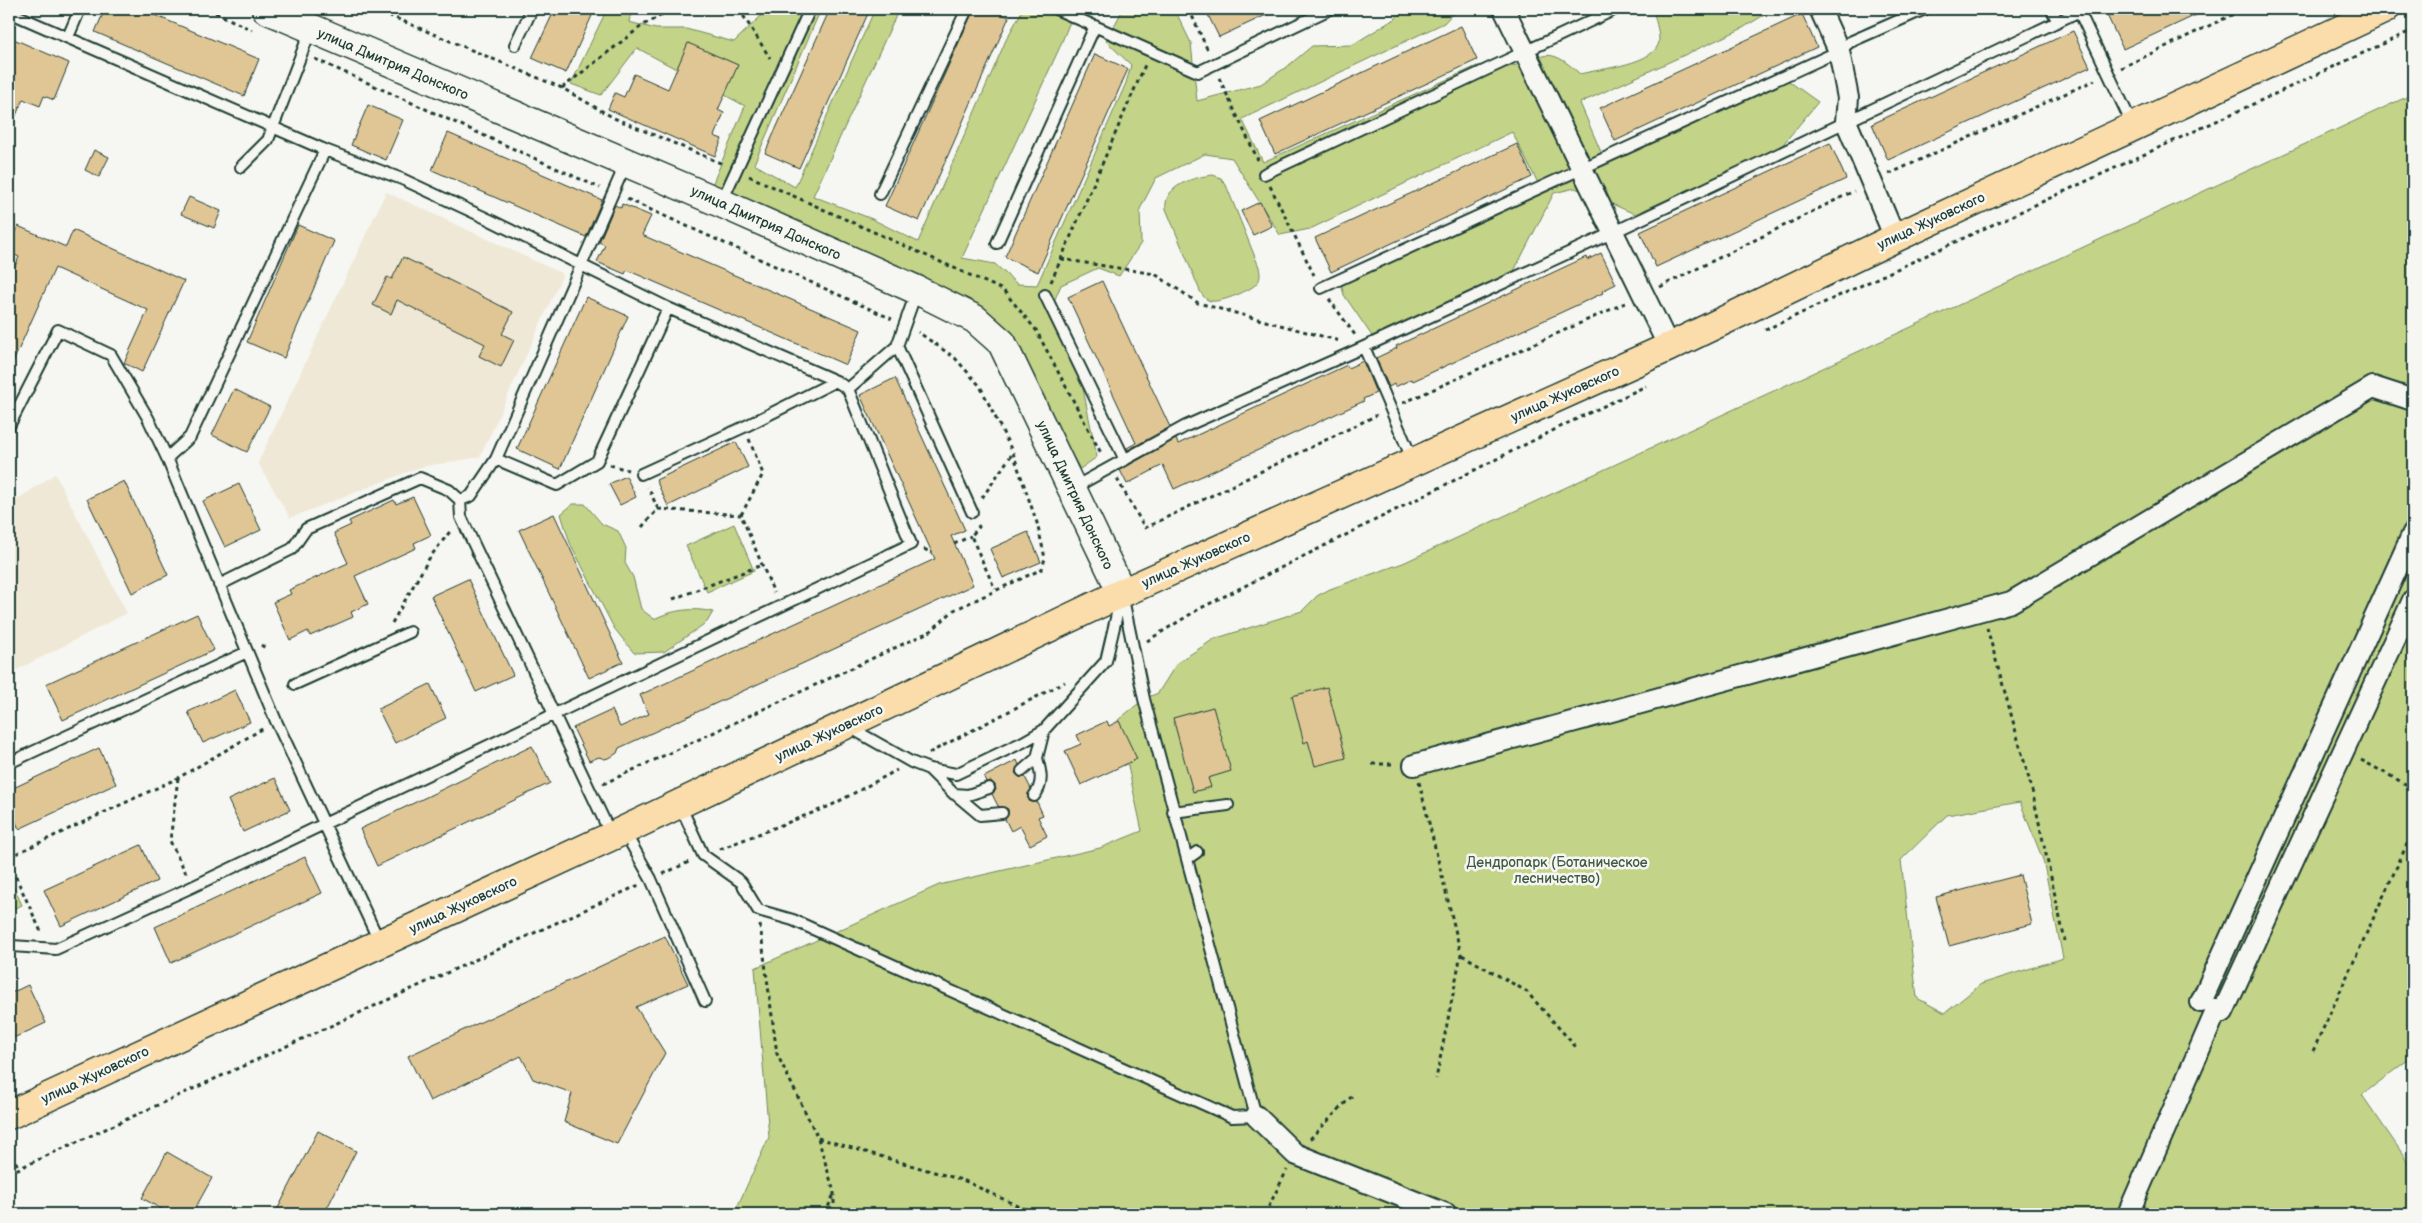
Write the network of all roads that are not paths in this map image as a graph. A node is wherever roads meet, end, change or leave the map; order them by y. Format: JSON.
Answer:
{"nodes":[{"id":1,"x":80,"y":9,"type":"edge"},
{"id":2,"x":532,"y":9,"type":"edge"},
{"id":3,"x":810,"y":9,"type":"edge"},
{"id":4,"x":966,"y":9,"type":"edge"},
{"id":5,"x":1056,"y":9,"type":"edge"},
{"id":6,"x":1330,"y":9,"type":"edge"},
{"id":7,"x":1504,"y":9,"type":"edge"},
{"id":8,"x":1616,"y":9,"type":"edge"},
{"id":9,"x":1820,"y":9,"type":"edge"},
{"id":10,"x":1925,"y":9,"type":"edge"},
{"id":11,"x":2052,"y":9,"type":"edge"},
{"id":12,"x":2384,"y":9,"type":"edge"},
{"id":13,"x":2081,"y":10,"type":"edge"},
{"id":14,"x":9,"y":12,"type":"edge"},
{"id":15,"x":263,"y":21,"type":"edge"},
{"id":16,"x":2057,"y":21,"type":"junction"},
{"id":17,"x":1095,"y":26,"type":"junction"},
{"id":18,"x":68,"y":37,"type":"junction"},
{"id":19,"x":307,"y":41,"type":"junction"},
{"id":20,"x":515,"y":46,"type":"dead end"},
{"id":21,"x":1525,"y":50,"type":"junction"},
{"id":22,"x":1839,"y":51,"type":"junction"},
{"id":23,"x":1846,"y":121,"type":"junction"},
{"id":24,"x":2133,"y":126,"type":"junction"},
{"id":25,"x":274,"y":127,"type":"junction"},
{"id":26,"x":325,"y":150,"type":"junction"},
{"id":27,"x":626,"y":162,"type":"junction"},
{"id":28,"x":241,"y":167,"type":"dead end"},
{"id":29,"x":1582,"y":170,"type":"junction"},
{"id":30,"x":1264,"y":174,"type":"dead end"},
{"id":31,"x":880,"y":194,"type":"dead end"},
{"id":32,"x":721,"y":203,"type":"junction"},
{"id":33,"x":1614,"y":232,"type":"junction"},
{"id":34,"x":1894,"y":238,"type":"junction"},
{"id":35,"x":998,"y":243,"type":"dead end"},
{"id":36,"x":582,"y":266,"type":"junction"},
{"id":37,"x":1321,"y":288,"type":"dead end"},
{"id":38,"x":917,"y":290,"type":"junction"},
{"id":39,"x":1045,"y":296,"type":"road end"},
{"id":40,"x":668,"y":308,"type":"junction"},
{"id":41,"x":896,"y":346,"type":"junction"},
{"id":42,"x":1670,"y":346,"type":"junction"},
{"id":43,"x":1364,"y":347,"type":"junction"},
{"id":44,"x":836,"y":381,"type":"junction"},
{"id":45,"x":848,"y":388,"type":"junction"},
{"id":46,"x":2413,"y":400,"type":"edge"},
{"id":47,"x":9,"y":426,"type":"edge"},
{"id":48,"x":167,"y":458,"type":"junction"},
{"id":49,"x":496,"y":458,"type":"junction"},
{"id":50,"x":1125,"y":460,"type":"junction"},
{"id":51,"x":1414,"y":462,"type":"junction"},
{"id":52,"x":641,"y":474,"type":"road end"},
{"id":53,"x":1073,"y":488,"type":"junction"},
{"id":54,"x":460,"y":500,"type":"junction"},
{"id":55,"x":972,"y":512,"type":"road end"},
{"id":56,"x":2413,"y":532,"type":"edge"},
{"id":57,"x":219,"y":585,"type":"junction"},
{"id":58,"x":1122,"y":593,"type":"junction"},
{"id":59,"x":2413,"y":600,"type":"edge"},
{"id":60,"x":410,"y":632,"type":"dead end"},
{"id":61,"x":247,"y":652,"type":"junction"},
{"id":62,"x":295,"y":684,"type":"dead end"},
{"id":63,"x":554,"y":714,"type":"junction"},
{"id":64,"x":846,"y":725,"type":"junction"},
{"id":65,"x":1044,"y":730,"type":"junction"},
{"id":66,"x":1037,"y":758,"type":"junction"},
{"id":67,"x":9,"y":763,"type":"edge"},
{"id":68,"x":1414,"y":765,"type":"road end"},
{"id":69,"x":929,"y":769,"type":"junction"},
{"id":70,"x":1022,"y":771,"type":"dead end"},
{"id":71,"x":990,"y":788,"type":"dead end"},
{"id":72,"x":954,"y":794,"type":"junction"},
{"id":73,"x":1034,"y":796,"type":"dead end"},
{"id":74,"x":679,"y":804,"type":"junction"},
{"id":75,"x":1228,"y":805,"type":"dead end"},
{"id":76,"x":1173,"y":812,"type":"junction"},
{"id":77,"x":1002,"y":813,"type":"dead end"},
{"id":78,"x":323,"y":824,"type":"junction"},
{"id":79,"x":618,"y":833,"type":"junction"},
{"id":80,"x":1197,"y":852,"type":"dead end"},
{"id":81,"x":1187,"y":859,"type":"junction"},
{"id":82,"x":9,"y":943,"type":"edge"},
{"id":83,"x":380,"y":943,"type":"junction"},
{"id":84,"x":705,"y":1001,"type":"dead end"},
{"id":85,"x":2214,"y":1008,"type":"junction"},
{"id":86,"x":9,"y":1115,"type":"edge"},
{"id":87,"x":1256,"y":1116,"type":"junction"},
{"id":88,"x":1446,"y":1214,"type":"edge"},
{"id":89,"x":2128,"y":1214,"type":"edge"}],
"edges":[{"from":1,"to":18,"type":"lane"},
{"from":2,"to":20,"type":"lane"},
{"from":3,"to":32,"type":"lane"},
{"from":4,"to":31,"type":"lane"},
{"from":5,"to":17,"type":"lane"},
{"from":6,"to":17,"type":"lane"},
{"from":7,"to":21,"type":"street"},
{"from":8,"to":21,"type":"lane"},
{"from":9,"to":22,"type":"street"},
{"from":10,"to":22,"type":"lane"},
{"from":11,"to":16,"type":"lane"},
{"from":12,"to":24,"type":"main road","name":"улица Жуковского"},
{"from":13,"to":16,"type":"lane"},
{"from":13,"to":24,"type":"lane"},
{"from":14,"to":18,"type":"lane"},
{"from":15,"to":19,"type":"street","name":"улица Дмитрия Донского"},
{"from":16,"to":23,"type":"lane"},
{"from":17,"to":35,"type":"lane"},
{"from":18,"to":25,"type":"lane"},
{"from":19,"to":25,"type":"lane"},
{"from":19,"to":27,"type":"street","name":"улица Дмитрия Донского"},
{"from":21,"to":29,"type":"street"},
{"from":21,"to":30,"type":"lane"},
{"from":22,"to":23,"type":"street"},
{"from":22,"to":29,"type":"lane"},
{"from":23,"to":33,"type":"lane"},
{"from":23,"to":34,"type":"street"},
{"from":24,"to":34,"type":"main road","name":"улица Жуковского"},
{"from":25,"to":26,"type":"lane"},
{"from":25,"to":28,"type":"lane"},
{"from":26,"to":36,"type":"lane"},
{"from":26,"to":48,"type":"lane"},
{"from":27,"to":32,"type":"street","name":"улица Дмитрия Донского"},
{"from":27,"to":36,"type":"lane"},
{"from":29,"to":33,"type":"street"},
{"from":29,"to":37,"type":"lane"},
{"from":32,"to":38,"type":"street","name":"улица Дмитрия Донского"},
{"from":33,"to":42,"type":"street"},
{"from":33,"to":43,"type":"lane"},
{"from":34,"to":42,"type":"main road","name":"улица Жуковского"},
{"from":36,"to":40,"type":"lane"},
{"from":36,"to":49,"type":"lane"},
{"from":38,"to":41,"type":"lane"},
{"from":38,"to":53,"type":"street","name":"улица Дмитрия Донского"},
{"from":39,"to":50,"type":"lane"},
{"from":40,"to":44,"type":"lane"},
{"from":40,"to":49,"type":"lane"},
{"from":41,"to":45,"type":"lane"},
{"from":41,"to":55,"type":"lane"},
{"from":42,"to":51,"type":"main road","name":"улица Жуковского"},
{"from":43,"to":50,"type":"lane"},
{"from":43,"to":51,"type":"lane"},
{"from":44,"to":45,"type":"lane"},
{"from":44,"to":52,"type":"lane"},
{"from":45,"to":63,"type":"lane"},
{"from":46,"to":68,"type":"street"},
{"from":47,"to":48,"type":"lane"},
{"from":48,"to":57,"type":"lane"},
{"from":49,"to":54,"type":"lane"},
{"from":50,"to":53,"type":"lane"},
{"from":51,"to":58,"type":"main road","name":"улица Жуковского"},
{"from":53,"to":58,"type":"street","name":"улица Дмитрия Донского"},
{"from":54,"to":57,"type":"lane"},
{"from":54,"to":63,"type":"lane"},
{"from":56,"to":85,"type":"street"},
{"from":57,"to":61,"type":"lane"},
{"from":58,"to":64,"type":"main road","name":"улица Жуковского"},
{"from":58,"to":65,"type":"lane"},
{"from":58,"to":76,"type":"lane"},
{"from":59,"to":85,"type":"street"},
{"from":60,"to":62,"type":"lane"},
{"from":61,"to":67,"type":"lane"},
{"from":61,"to":78,"type":"lane"},
{"from":63,"to":78,"type":"lane"},
{"from":63,"to":79,"type":"lane"},
{"from":64,"to":69,"type":"lane"},
{"from":64,"to":74,"type":"main road","name":"улица Жуковского"},
{"from":65,"to":66,"type":"lane"},
{"from":65,"to":69,"type":"lane"},
{"from":66,"to":70,"type":"lane"},
{"from":66,"to":73,"type":"lane"},
{"from":69,"to":72,"type":"lane"},
{"from":71,"to":72,"type":"lane"},
{"from":72,"to":77,"type":"lane"},
{"from":74,"to":79,"type":"main road","name":"улица Жуковского"},
{"from":74,"to":87,"type":"lane"},
{"from":75,"to":76,"type":"lane"},
{"from":76,"to":81,"type":"lane"},
{"from":78,"to":82,"type":"lane"},
{"from":78,"to":83,"type":"lane"},
{"from":79,"to":83,"type":"main road","name":"улица Жуковского"},
{"from":79,"to":84,"type":"lane"},
{"from":80,"to":81,"type":"lane"},
{"from":81,"to":87,"type":"lane"},
{"from":83,"to":86,"type":"main road","name":"улица Жуковского"},
{"from":85,"to":89,"type":"street"},
{"from":87,"to":88,"type":"street"}]}
